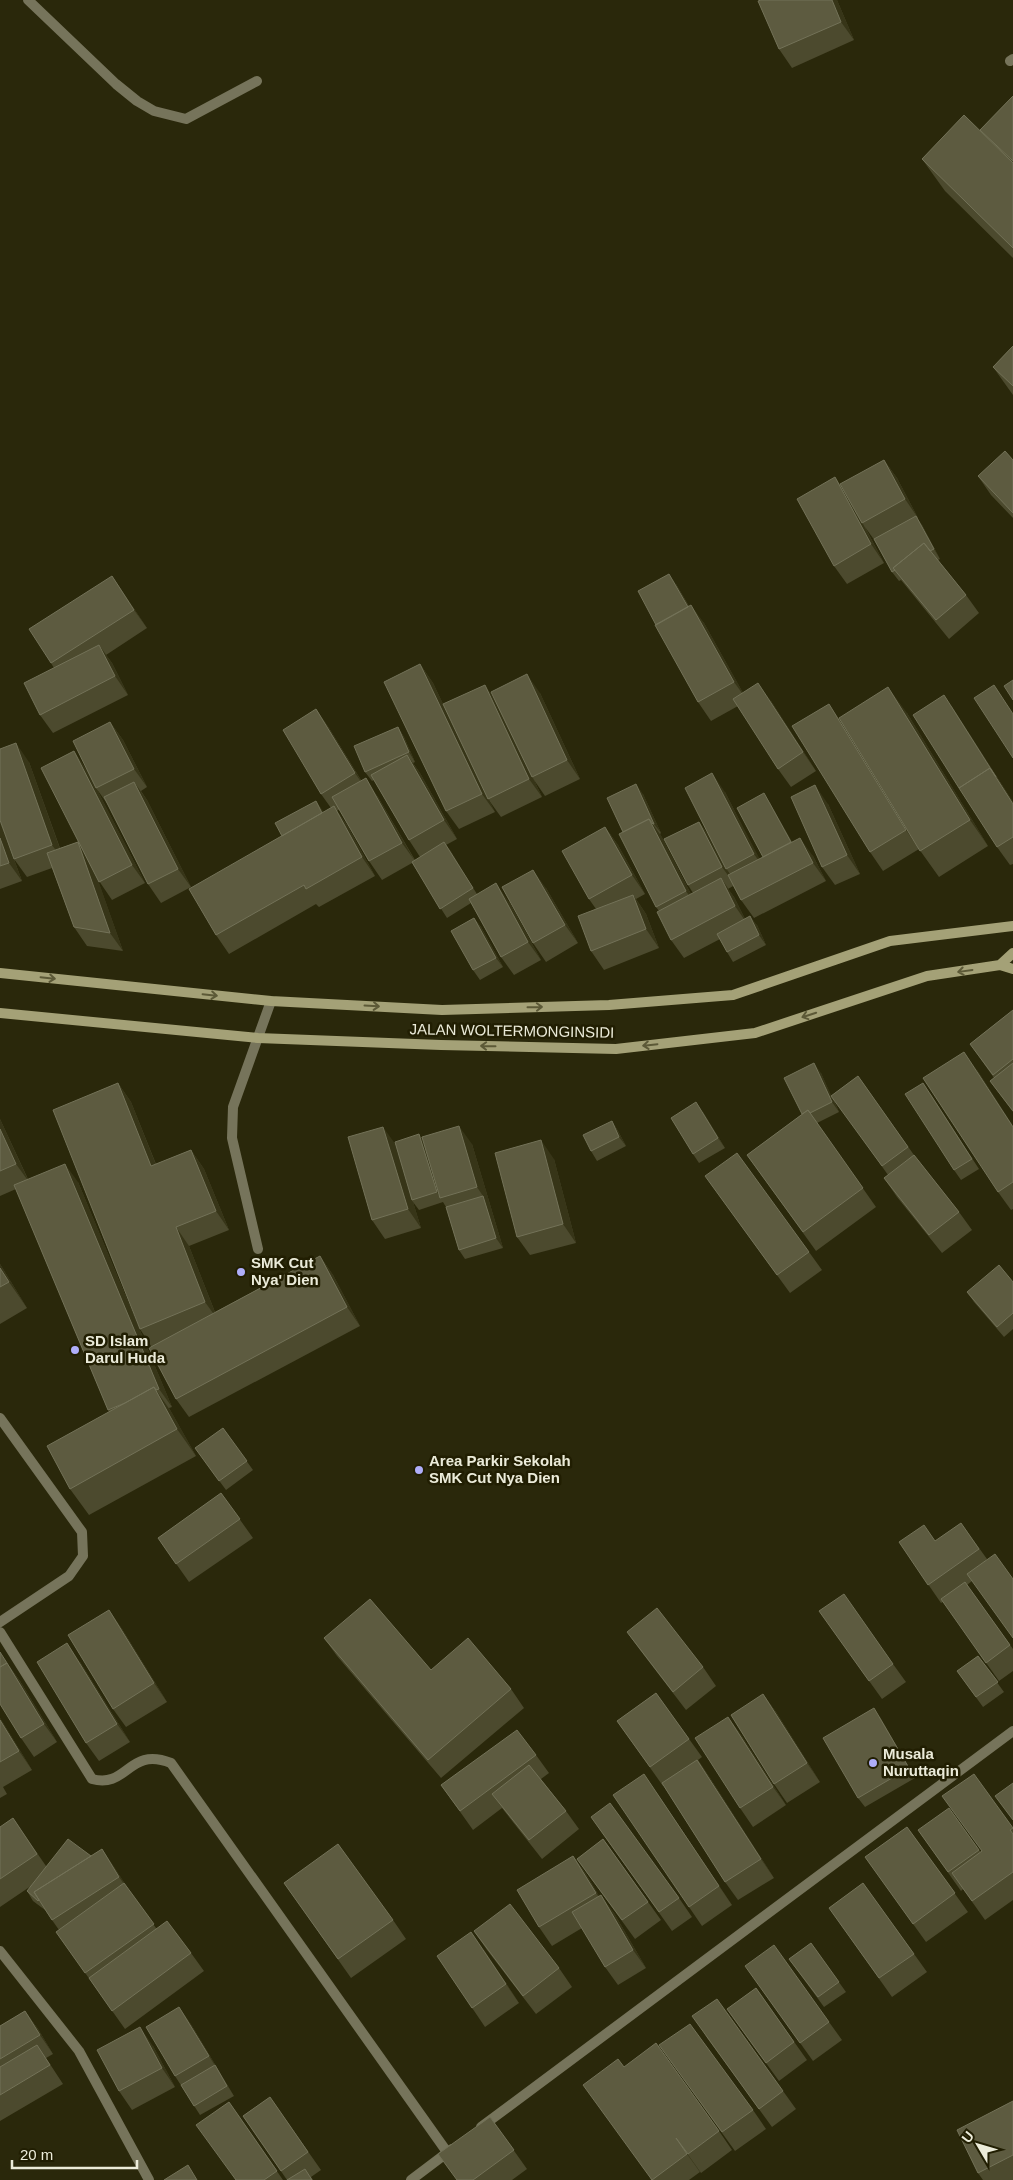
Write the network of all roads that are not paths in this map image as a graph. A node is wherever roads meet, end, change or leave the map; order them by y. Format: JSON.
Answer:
{"nodes":[{"id":1,"x":28,"y":0,"type":"edge"},
{"id":2,"x":256,"y":81,"type":"dead end"},
{"id":3,"x":1013,"y":926,"type":"edge"},
{"id":4,"x":1013,"y":954,"type":"edge"},
{"id":5,"x":1000,"y":965,"type":"junction"},
{"id":6,"x":1013,"y":968,"type":"edge"},
{"id":7,"x":0,"y":973,"type":"edge"},
{"id":8,"x":271,"y":1001,"type":"junction"},
{"id":9,"x":0,"y":1013,"type":"edge"},
{"id":10,"x":258,"y":1038,"type":"junction"},
{"id":11,"x":258,"y":1249,"type":"dead end"},
{"id":12,"x":0,"y":1418,"type":"edge"},
{"id":13,"x":0,"y":1622,"type":"edge"},
{"id":14,"x":0,"y":1632,"type":"edge"},
{"id":15,"x":1013,"y":1731,"type":"edge"},
{"id":16,"x":0,"y":1950,"type":"edge"},
{"id":17,"x":447,"y":2152,"type":"junction"},
{"id":18,"x":149,"y":2180,"type":"edge"},
{"id":19,"x":411,"y":2180,"type":"edge"}],
"edges":[{"from":1,"to":2,"type":"street"},
{"from":8,"to":3,"type":"main road","name":"JALAN WOLTERMONGINSIDI","one_way":true},
{"from":4,"to":5,"type":"main road"},
{"from":5,"to":6,"type":"main road","name":"JALAN WOLTERMONGINSIDI"},
{"from":5,"to":10,"type":"main road","name":"JALAN WOLTERMONGINSIDI","one_way":true},
{"from":7,"to":8,"type":"main road","name":"JALAN WOLTERMONGINSIDI","one_way":true},
{"from":8,"to":10,"type":"street"},
{"from":9,"to":10,"type":"main road","name":"JALAN WOLTERMONGINSIDI"},
{"from":10,"to":11,"type":"street"},
{"from":12,"to":13,"type":"street"},
{"from":14,"to":17,"type":"street"},
{"from":15,"to":17,"type":"street"},
{"from":16,"to":18,"type":"street"},
{"from":17,"to":19,"type":"street"}]}
